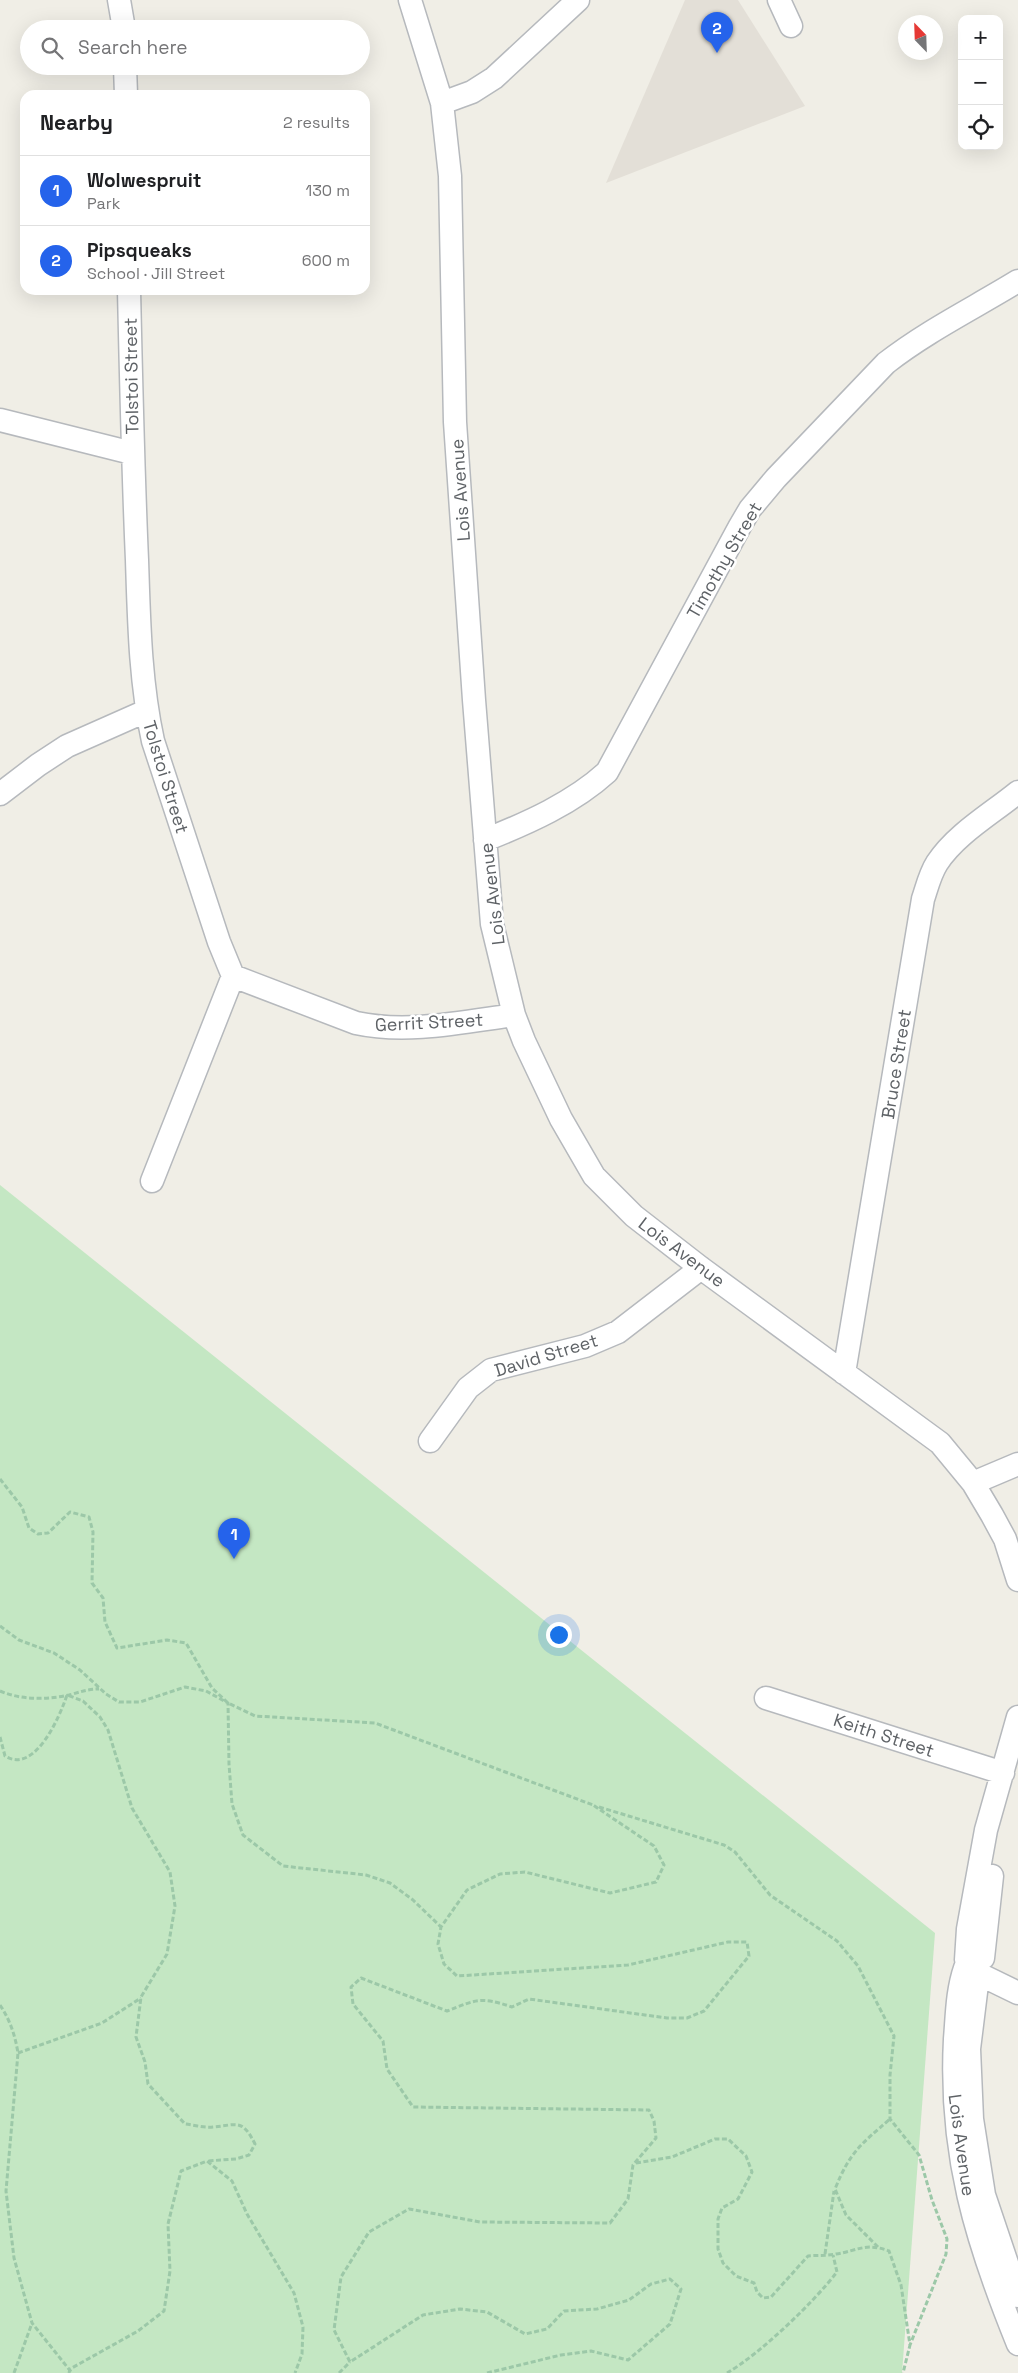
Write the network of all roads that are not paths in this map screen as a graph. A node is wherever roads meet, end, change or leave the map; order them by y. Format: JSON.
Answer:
{"nodes":[{"id":1,"x":119,"y":0,"type":"edge"},
{"id":2,"x":410,"y":0,"type":"edge"},
{"id":3,"x":578,"y":0,"type":"edge"},
{"id":4,"x":779,"y":0,"type":"edge"},
{"id":5,"x":122,"y":20,"type":"edge"},
{"id":6,"x":791,"y":26,"type":"dead end"},
{"id":7,"x":125,"y":75,"type":"edge"},
{"id":8,"x":126,"y":90,"type":"edge"},
{"id":9,"x":442,"y":103,"type":"junction"},
{"id":10,"x":1017,"y":286,"type":"edge"},
{"id":11,"x":129,"y":295,"type":"edge"},
{"id":12,"x":0,"y":420,"type":"edge"},
{"id":13,"x":132,"y":453,"type":"junction"},
{"id":14,"x":146,"y":711,"type":"junction"},
{"id":15,"x":1018,"y":792,"type":"edge"},
{"id":16,"x":0,"y":794,"type":"edge"},
{"id":17,"x":486,"y":840,"type":"junction"},
{"id":18,"x":233,"y":976,"type":"junction"},
{"id":19,"x":514,"y":1015,"type":"junction"},
{"id":20,"x":152,"y":1181,"type":"dead end"},
{"id":21,"x":702,"y":1268,"type":"junction"},
{"id":22,"x":844,"y":1373,"type":"junction"},
{"id":23,"x":430,"y":1441,"type":"dead end"},
{"id":24,"x":1018,"y":1464,"type":"edge"},
{"id":25,"x":973,"y":1483,"type":"junction"},
{"id":26,"x":1018,"y":1580,"type":"edge"},
{"id":27,"x":766,"y":1698,"type":"dead end"},
{"id":28,"x":1018,"y":1718,"type":"edge"},
{"id":29,"x":1002,"y":1779,"type":"junction"},
{"id":30,"x":976,"y":1967,"type":"junction"},
{"id":31,"x":1018,"y":1976,"type":"edge"},
{"id":32,"x":1018,"y":1993,"type":"edge"},
{"id":33,"x":1018,"y":2296,"type":"edge"},
{"id":34,"x":1018,"y":2344,"type":"edge"}],
"edges":[{"from":1,"to":5,"type":"street"},
{"from":2,"to":9,"type":"street","name":"Lois Avenue"},
{"from":3,"to":9,"type":"street"},
{"from":4,"to":6,"type":"street"},
{"from":7,"to":8,"type":"street"},
{"from":9,"to":17,"type":"street","name":"Lois Avenue"},
{"from":10,"to":17,"type":"street","name":"Timothy Street"},
{"from":11,"to":13,"type":"street","name":"Tolstoi Street"},
{"from":12,"to":13,"type":"street"},
{"from":13,"to":14,"type":"street","name":"Tolstoi Street"},
{"from":14,"to":16,"type":"street"},
{"from":14,"to":18,"type":"street","name":"Tolstoi Street"},
{"from":15,"to":22,"type":"street","name":"Bruce Street"},
{"from":17,"to":19,"type":"street","name":"Lois Avenue"},
{"from":18,"to":19,"type":"street","name":"Gerrit Street"},
{"from":18,"to":20,"type":"street"},
{"from":19,"to":21,"type":"street","name":"Lois Avenue"},
{"from":21,"to":22,"type":"street","name":"Lois Avenue"},
{"from":21,"to":23,"type":"street","name":"David Street"},
{"from":22,"to":25,"type":"street","name":"Lois Avenue"},
{"from":24,"to":25,"type":"street"},
{"from":25,"to":26,"type":"street","name":"Lois Avenue"},
{"from":27,"to":29,"type":"street","name":"Keith Street"},
{"from":28,"to":29,"type":"street","name":"Lois Avenue"},
{"from":29,"to":30,"type":"street","name":"Lois Avenue"},
{"from":30,"to":31,"type":"street"},
{"from":30,"to":32,"type":"street"},
{"from":30,"to":33,"type":"street","name":"Lois Avenue"},
{"from":30,"to":34,"type":"street","name":"Lois Avenue"}]}
